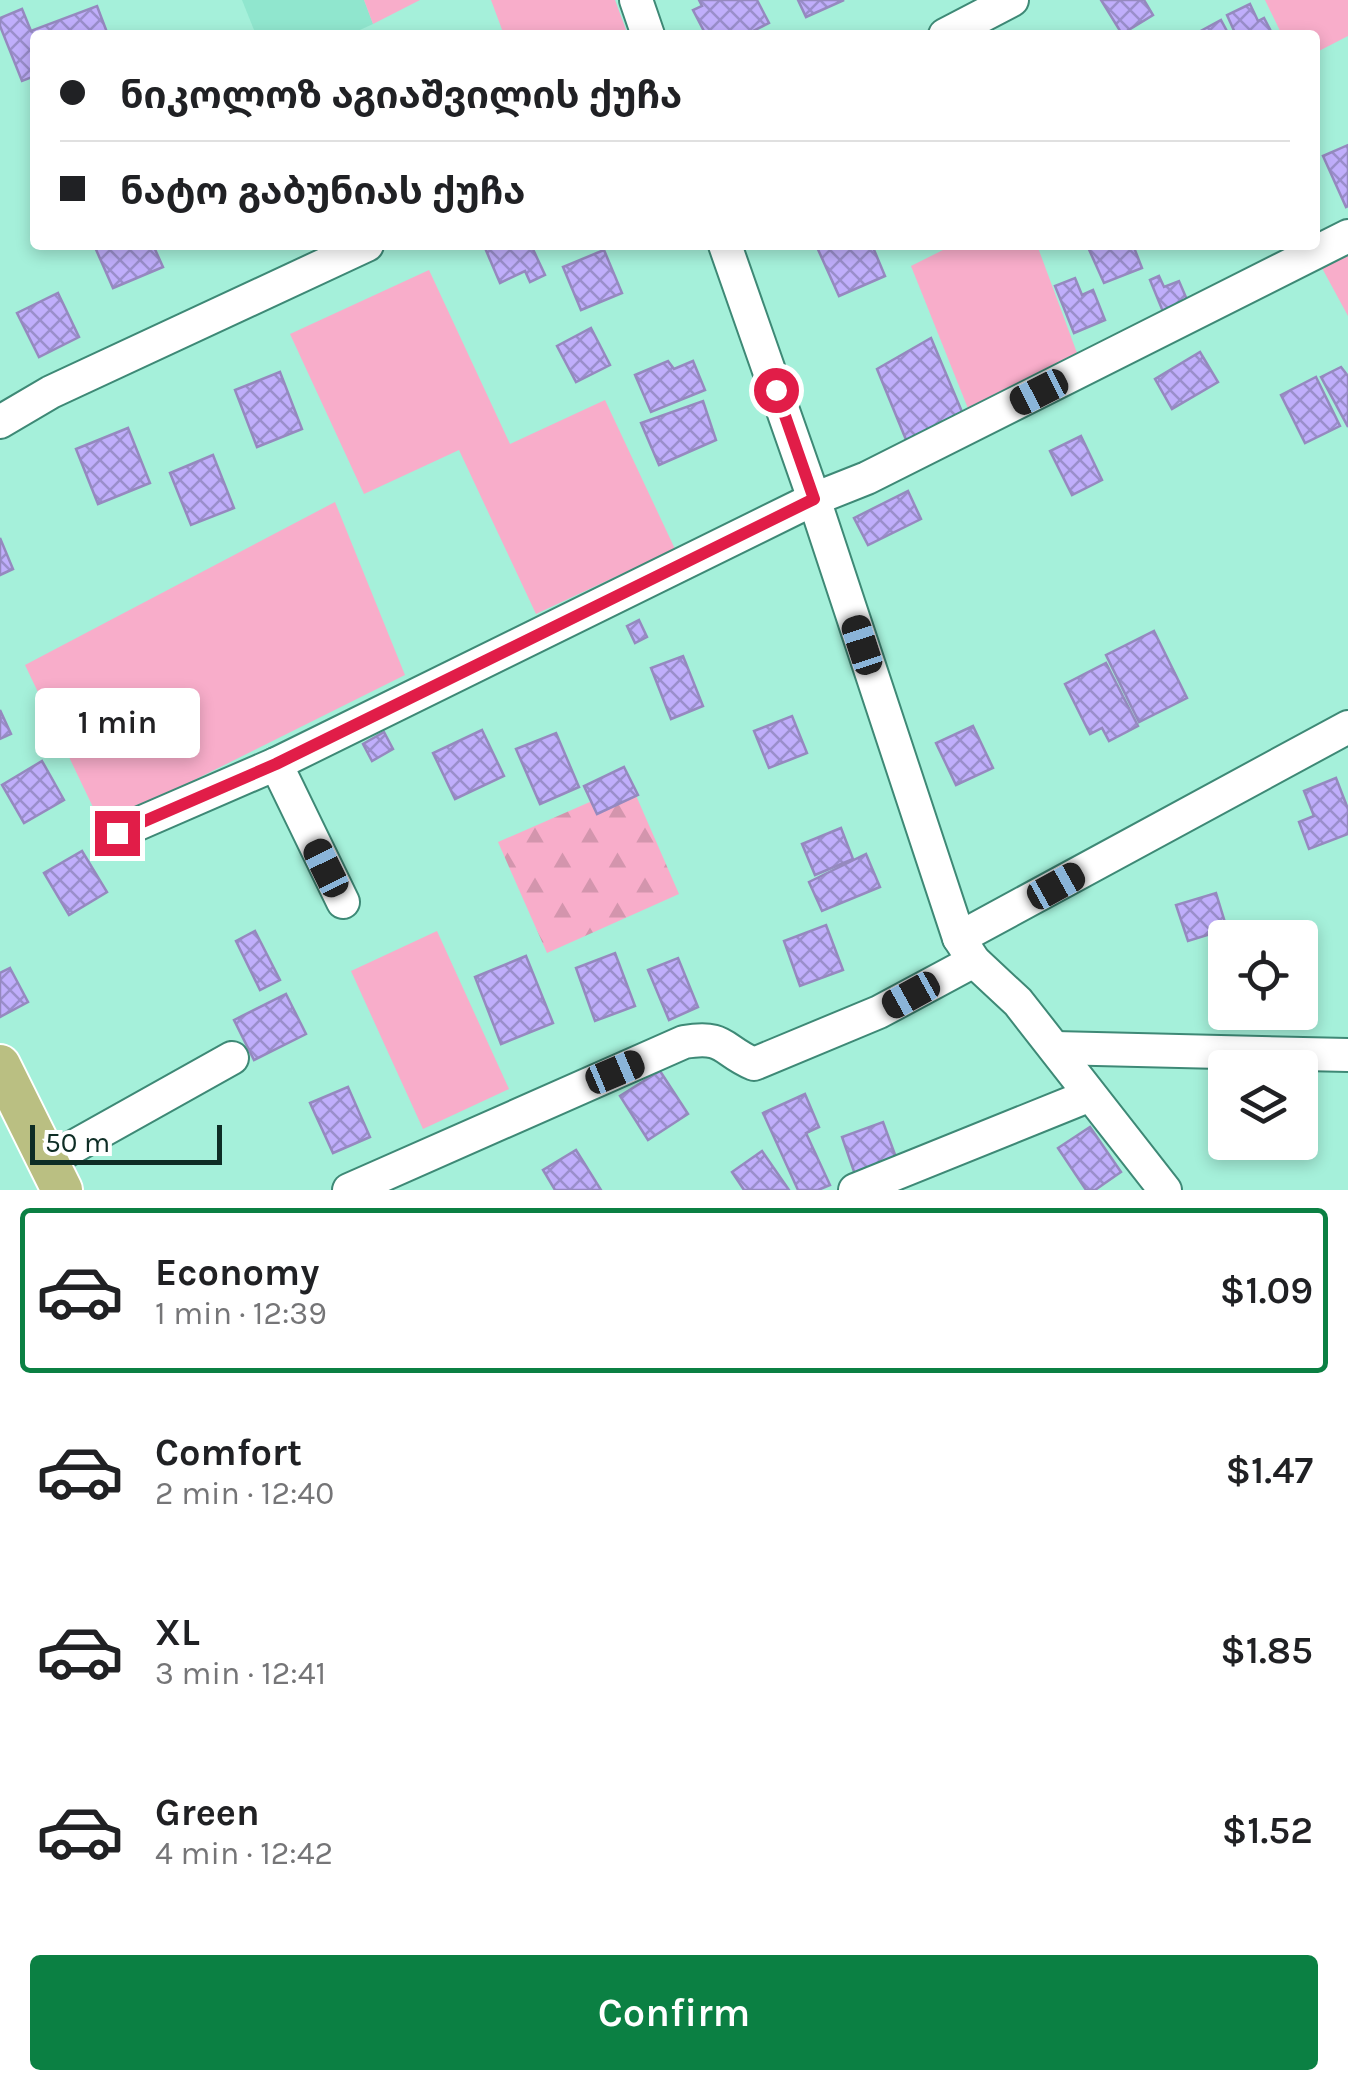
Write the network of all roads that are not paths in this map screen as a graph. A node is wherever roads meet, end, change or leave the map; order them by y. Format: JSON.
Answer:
{"nodes":[{"id":1,"x":636,"y":0,"type":"edge"},
{"id":2,"x":1012,"y":0,"type":"edge"},
{"id":3,"x":646,"y":30,"type":"edge"},
{"id":4,"x":955,"y":30,"type":"edge"},
{"id":5,"x":1348,"y":236,"type":"edge"},
{"id":6,"x":356,"y":250,"type":"edge"},
{"id":7,"x":727,"y":250,"type":"edge"},
{"id":8,"x":0,"y":422,"type":"edge"},
{"id":9,"x":814,"y":499,"type":"junction"},
{"id":10,"x":1348,"y":726,"type":"edge"},
{"id":11,"x":276,"y":764,"type":"junction"},
{"id":12,"x":117,"y":833,"type":"dead end"},
{"id":13,"x":343,"y":902,"type":"dead end"},
{"id":14,"x":967,"y":950,"type":"junction"},
{"id":15,"x":1055,"y":1048,"type":"junction"},
{"id":16,"x":1348,"y":1056,"type":"edge"},
{"id":17,"x":232,"y":1058,"type":"dead end"},
{"id":18,"x":0,"y":1065,"type":"edge"},
{"id":19,"x":1088,"y":1096,"type":"junction"},
{"id":20,"x":55,"y":1175,"type":"edge"},
{"id":21,"x":368,"y":1186,"type":"edge"},
{"id":22,"x":855,"y":1190,"type":"edge"},
{"id":23,"x":1164,"y":1190,"type":"edge"}],
"edges":[{"from":1,"to":3,"type":"street"},
{"from":2,"to":4,"type":"street"},
{"from":5,"to":9,"type":"street"},
{"from":6,"to":8,"type":"street"},
{"from":7,"to":9,"type":"street"},
{"from":9,"to":11,"type":"street"},
{"from":9,"to":14,"type":"street"},
{"from":10,"to":14,"type":"street"},
{"from":11,"to":12,"type":"street"},
{"from":11,"to":13,"type":"street"},
{"from":14,"to":15,"type":"street"},
{"from":14,"to":21,"type":"street"},
{"from":15,"to":16,"type":"street"},
{"from":15,"to":19,"type":"street"},
{"from":17,"to":20,"type":"street"},
{"from":18,"to":20,"type":"main road"},
{"from":19,"to":22,"type":"street"},
{"from":19,"to":23,"type":"street"}]}
